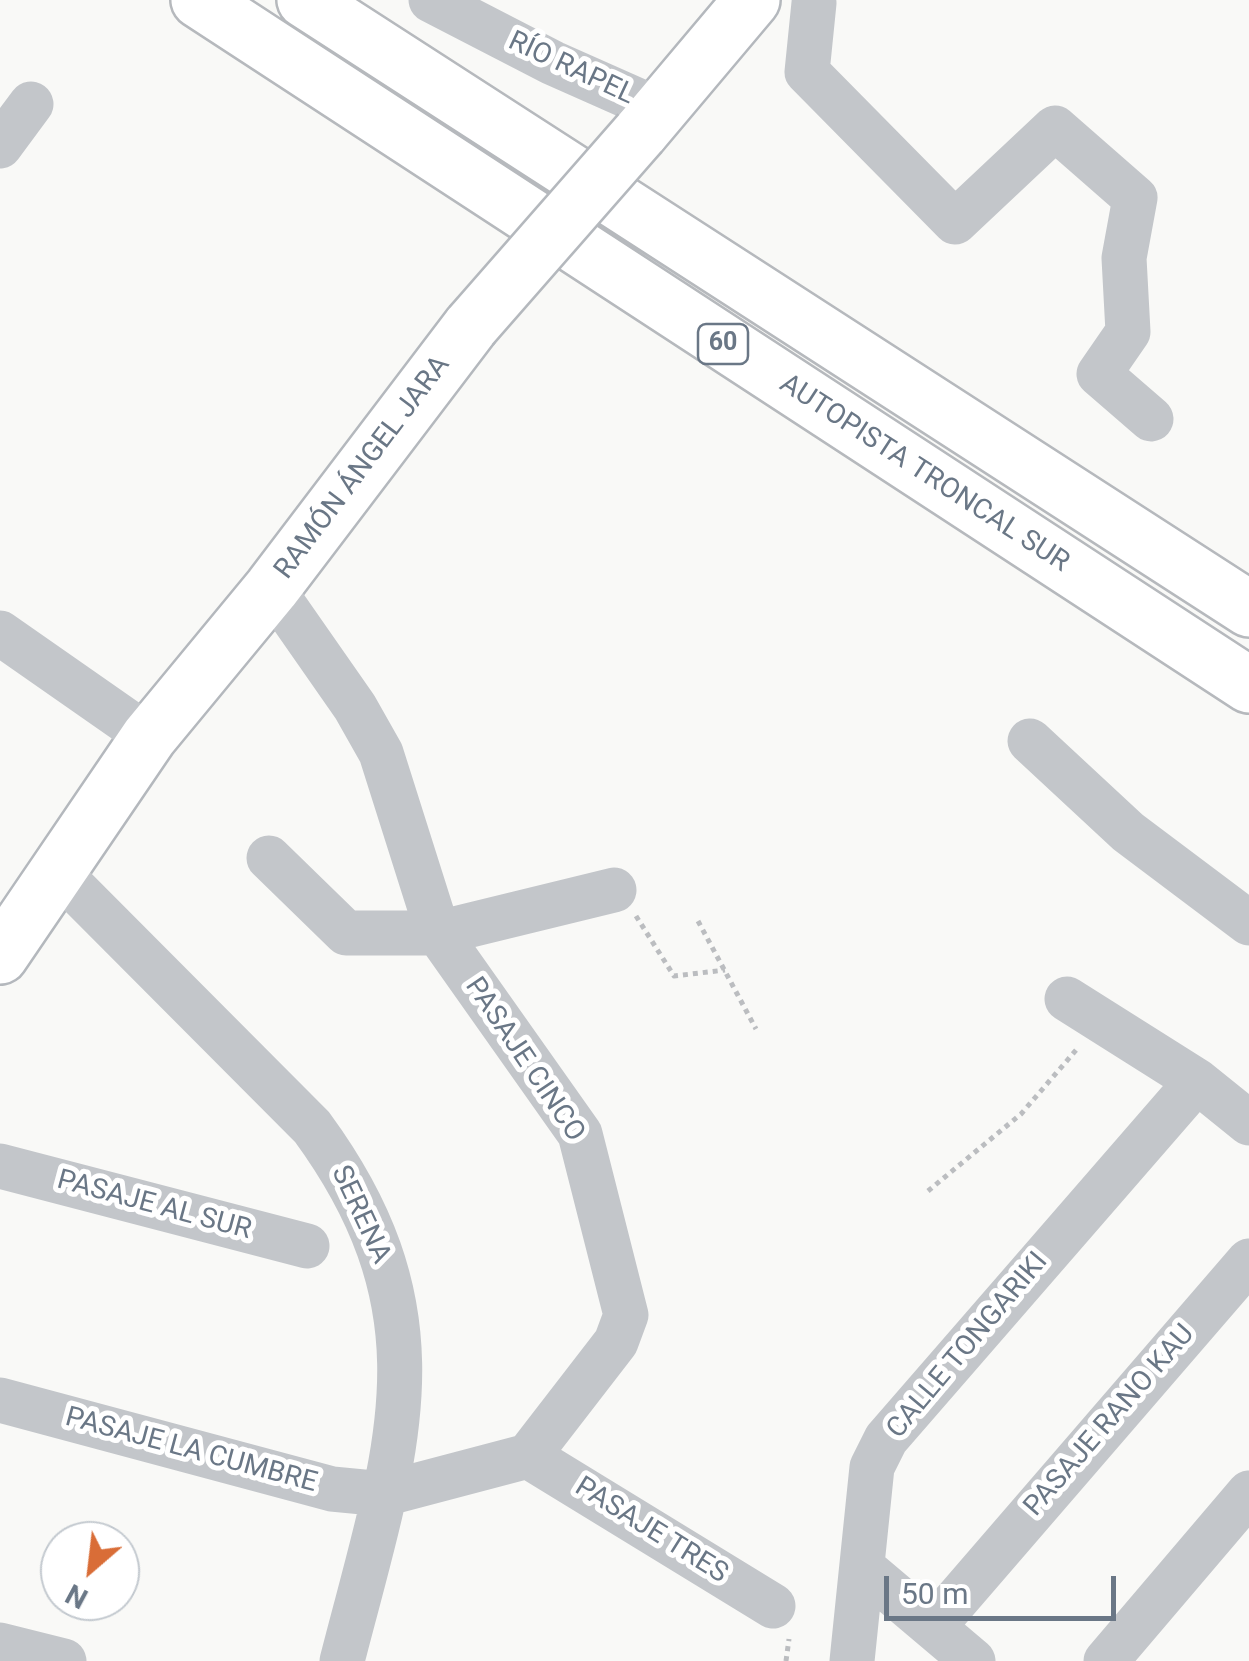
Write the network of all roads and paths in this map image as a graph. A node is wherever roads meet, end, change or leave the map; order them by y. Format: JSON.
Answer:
{"nodes":[{"id":1,"x":199,"y":0,"type":"edge"},
{"id":2,"x":304,"y":0,"type":"edge"},
{"id":3,"x":431,"y":0,"type":"edge"},
{"id":4,"x":752,"y":0,"type":"edge"},
{"id":5,"x":816,"y":1,"type":"edge"},
{"id":6,"x":31,"y":104,"type":"dead end"},
{"id":7,"x":649,"y":121,"type":"junction"},
{"id":8,"x":0,"y":146,"type":"edge"},
{"id":9,"x":1151,"y":419,"type":"dead end"},
{"id":10,"x":272,"y":588,"type":"junction"},
{"id":11,"x":1249,"y":609,"type":"edge"},
{"id":12,"x":0,"y":633,"type":"edge"},
{"id":13,"x":1249,"y":684,"type":"edge"},
{"id":14,"x":149,"y":737,"type":"junction"},
{"id":15,"x":1030,"y":740,"type":"dead end"},
{"id":16,"x":269,"y":858,"type":"dead end"},
{"id":17,"x":58,"y":872,"type":"junction"},
{"id":18,"x":614,"y":890,"type":"joint"},
{"id":19,"x":698,"y":921,"type":"dead end"},
{"id":20,"x":1249,"y":924,"type":"edge"},
{"id":21,"x":438,"y":934,"type":"junction"},
{"id":22,"x":0,"y":956,"type":"edge"},
{"id":23,"x":724,"y":970,"type":"junction"},
{"id":24,"x":1084,"y":1010,"type":"joint"},
{"id":25,"x":756,"y":1029,"type":"dead end"},
{"id":26,"x":1197,"y":1081,"type":"junction"},
{"id":27,"x":1249,"y":1122,"type":"edge"},
{"id":28,"x":0,"y":1166,"type":"edge"},
{"id":29,"x":928,"y":1192,"type":"dead end"},
{"id":30,"x":308,"y":1246,"type":"dead end"},
{"id":31,"x":1249,"y":1261,"type":"edge"},
{"id":32,"x":0,"y":1400,"type":"edge"},
{"id":33,"x":528,"y":1456,"type":"junction"},
{"id":34,"x":1249,"y":1493,"type":"edge"},
{"id":35,"x":384,"y":1494,"type":"junction"},
{"id":36,"x":863,"y":1568,"type":"junction"},
{"id":37,"x":773,"y":1606,"type":"dead end"},
{"id":38,"x":932,"y":1627,"type":"junction"},
{"id":39,"x":0,"y":1645,"type":"edge"},
{"id":40,"x":64,"y":1661,"type":"edge"},
{"id":41,"x":342,"y":1661,"type":"edge"},
{"id":42,"x":852,"y":1661,"type":"edge"},
{"id":43,"x":973,"y":1661,"type":"edge"},
{"id":44,"x":1106,"y":1661,"type":"edge"}],
"edges":[{"from":1,"to":13,"type":"main road","name":"AUTOPISTA TRONCAL SUR","number":"60"},
{"from":2,"to":11,"type":"main road","number":"60"},
{"from":3,"to":7,"type":"street","name":"RÍO RAPEL"},
{"from":4,"to":7,"type":"main road","name":"RAMÓN ÁNGEL JARA"},
{"from":5,"to":9,"type":"street"},
{"from":6,"to":8,"type":"street"},
{"from":7,"to":10,"type":"main road","name":"RAMÓN ÁNGEL JARA","bridge":true},
{"from":10,"to":14,"type":"main road","name":"RAMÓN ÁNGEL JARA"},
{"from":10,"to":21,"type":"street","name":"PASAJE CINCO"},
{"from":12,"to":14,"type":"street"},
{"from":14,"to":17,"type":"main road","name":"RAMÓN ÁNGEL JARA"},
{"from":15,"to":20,"type":"street"},
{"from":16,"to":21,"type":"street"},
{"from":17,"to":22,"type":"main road","name":"RAMÓN ÁNGEL JARA"},
{"from":17,"to":35,"type":"street","name":"SERENA"},
{"from":18,"to":21,"type":"street"},
{"from":18,"to":23,"type":"path"},
{"from":19,"to":23,"type":"path"},
{"from":21,"to":33,"type":"street","name":"PASAJE CINCO"},
{"from":23,"to":25,"type":"path"},
{"from":24,"to":26,"type":"street"},
{"from":24,"to":29,"type":"path"},
{"from":26,"to":27,"type":"street"},
{"from":26,"to":36,"type":"street","name":"CALLE TONGARIKI"},
{"from":28,"to":30,"type":"street","name":"PASAJE AL SUR"},
{"from":31,"to":38,"type":"street","name":"PASAJE RANO KAU"},
{"from":32,"to":35,"type":"street","name":"PASAJE LA CUMBRE"},
{"from":33,"to":35,"type":"street"},
{"from":33,"to":37,"type":"street","name":"PASAJE TRES"},
{"from":34,"to":44,"type":"street"},
{"from":35,"to":41,"type":"street","name":"SERENA"},
{"from":36,"to":38,"type":"street"},
{"from":36,"to":42,"type":"street","name":"CALLE TONGARIKI"},
{"from":38,"to":43,"type":"street"},
{"from":39,"to":40,"type":"street"}]}
